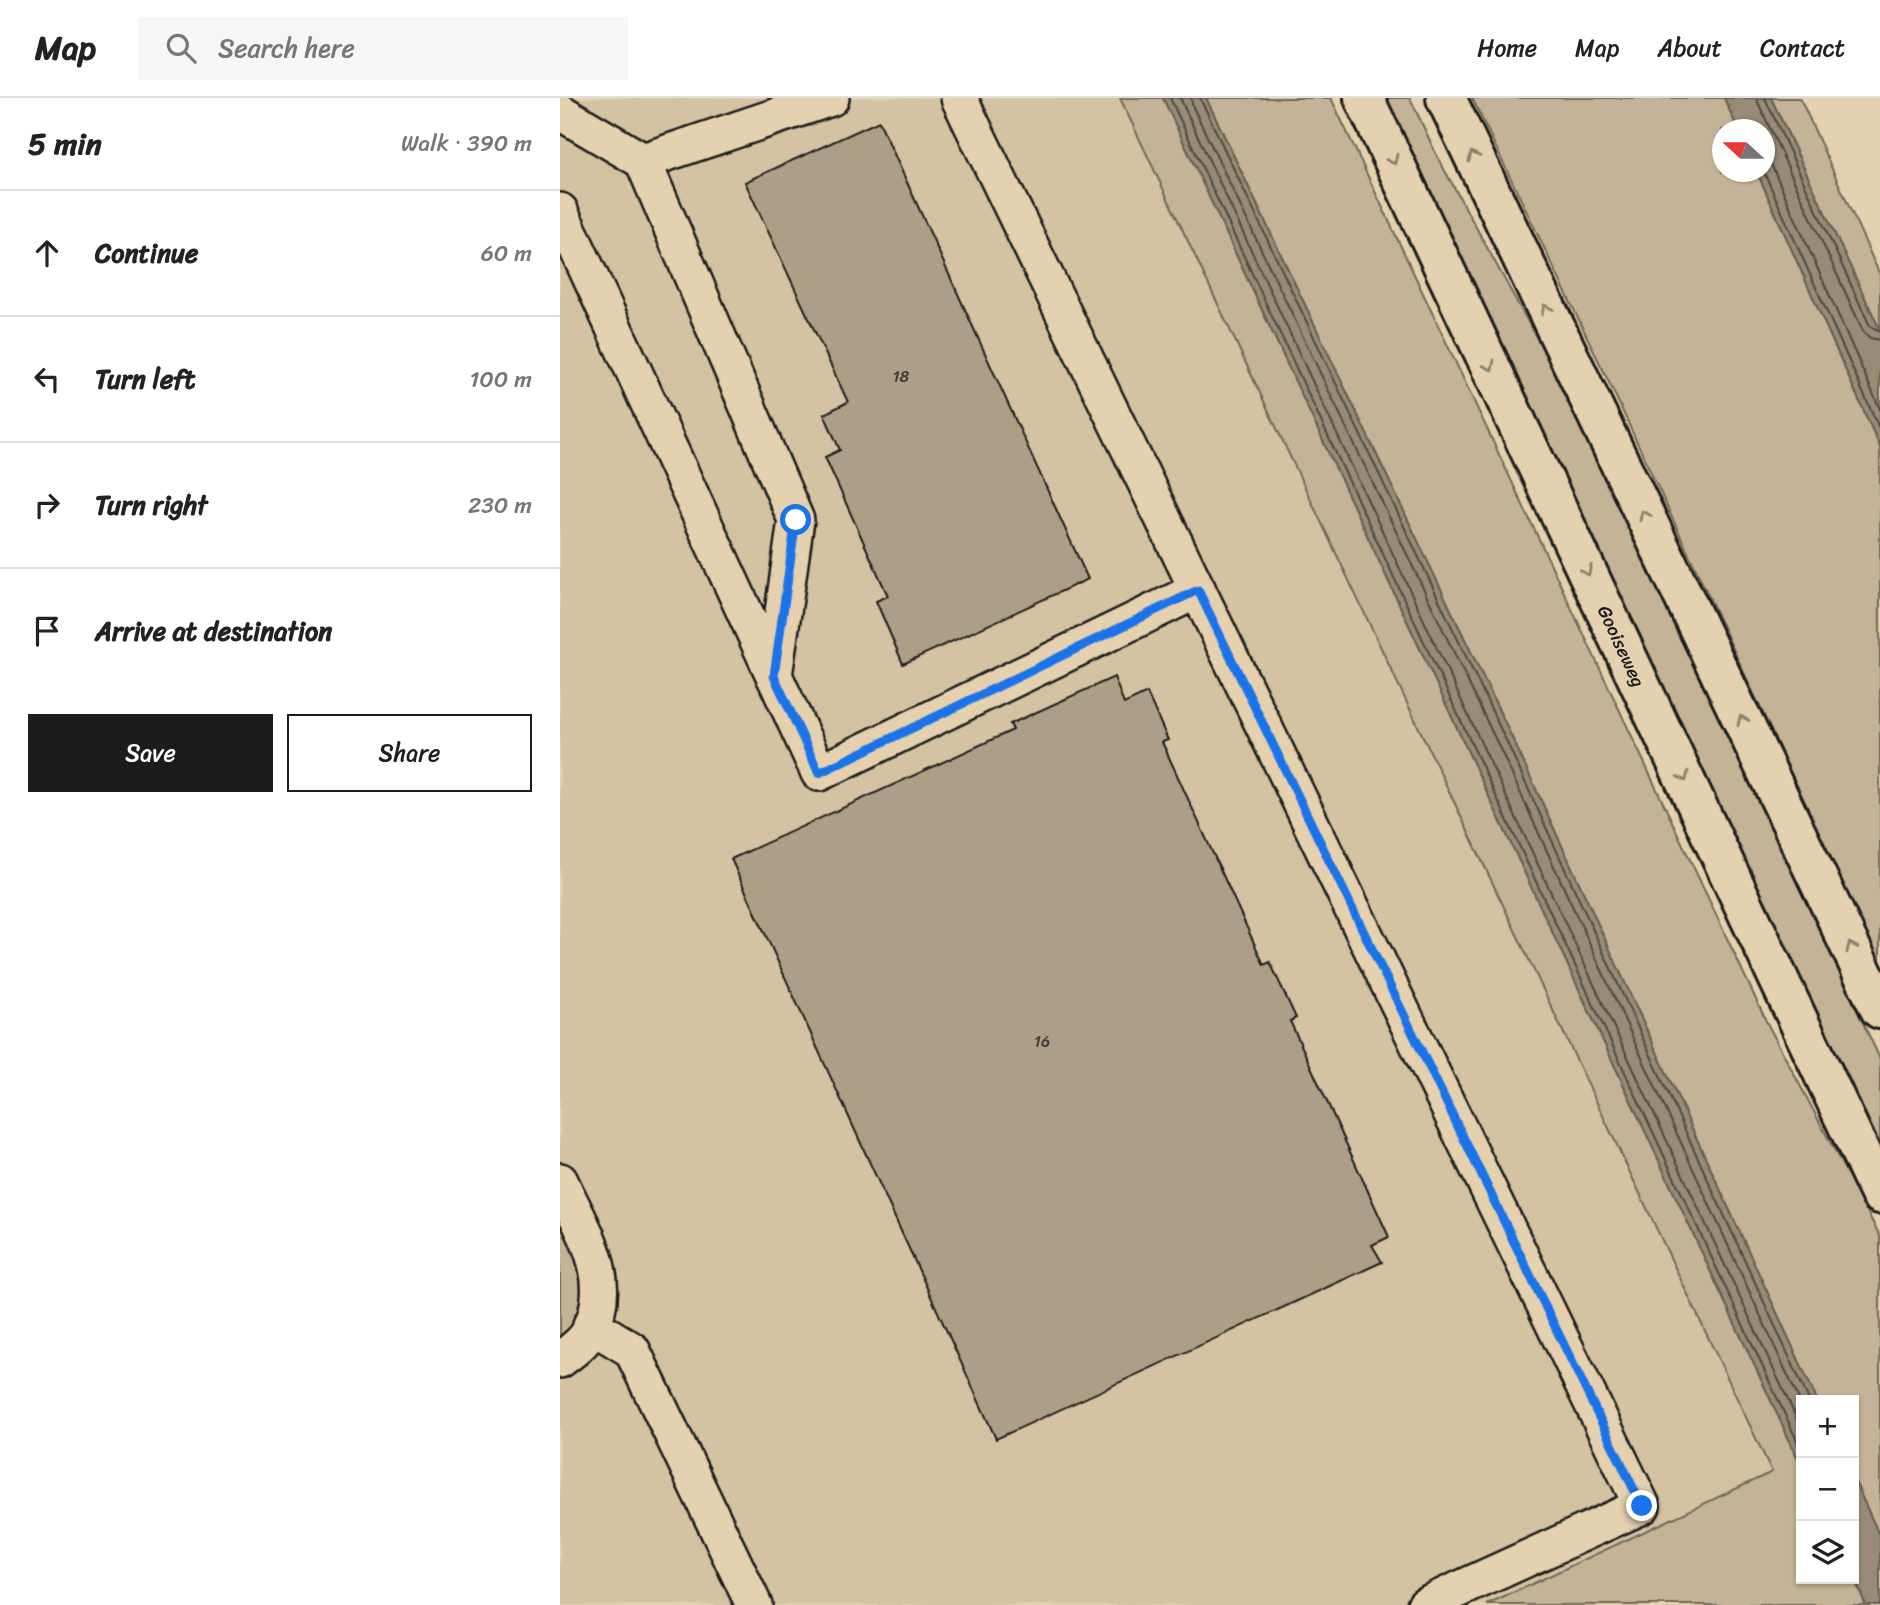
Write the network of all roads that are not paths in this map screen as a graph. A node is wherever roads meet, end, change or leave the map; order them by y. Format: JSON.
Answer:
{"nodes":[{"id":1,"x":831,"y":98,"type":"edge"},
{"id":2,"x":959,"y":98,"type":"edge"},
{"id":3,"x":1364,"y":98,"type":"edge"},
{"id":4,"x":1446,"y":98,"type":"edge"},
{"id":5,"x":560,"y":111,"type":"edge"},
{"id":6,"x":643,"y":161,"type":"junction"},
{"id":7,"x":560,"y":211,"type":"edge"},
{"id":8,"x":1198,"y":590,"type":"junction"},
{"id":9,"x":774,"y":676,"type":"junction"},
{"id":10,"x":1880,"y":1009,"type":"edge"},
{"id":11,"x":560,"y":1181,"type":"edge"},
{"id":12,"x":1880,"y":1194,"type":"edge"},
{"id":13,"x":591,"y":1325,"type":"junction"},
{"id":14,"x":560,"y":1360,"type":"edge"},
{"id":15,"x":754,"y":1605,"type":"edge"},
{"id":16,"x":1424,"y":1605,"type":"edge"}],
"edges":[{"from":1,"to":6,"type":"street"},
{"from":2,"to":8,"type":"street"},
{"from":3,"to":12,"type":"highway","name":"Gooiseweg","one_way":true},
{"from":10,"to":4,"type":"highway","one_way":true},
{"from":5,"to":6,"type":"street"},
{"from":6,"to":9,"type":"street"},
{"from":7,"to":9,"type":"street"},
{"from":8,"to":9,"type":"street"},
{"from":8,"to":16,"type":"street"},
{"from":11,"to":13,"type":"street"},
{"from":13,"to":14,"type":"street"},
{"from":13,"to":15,"type":"street"}]}
